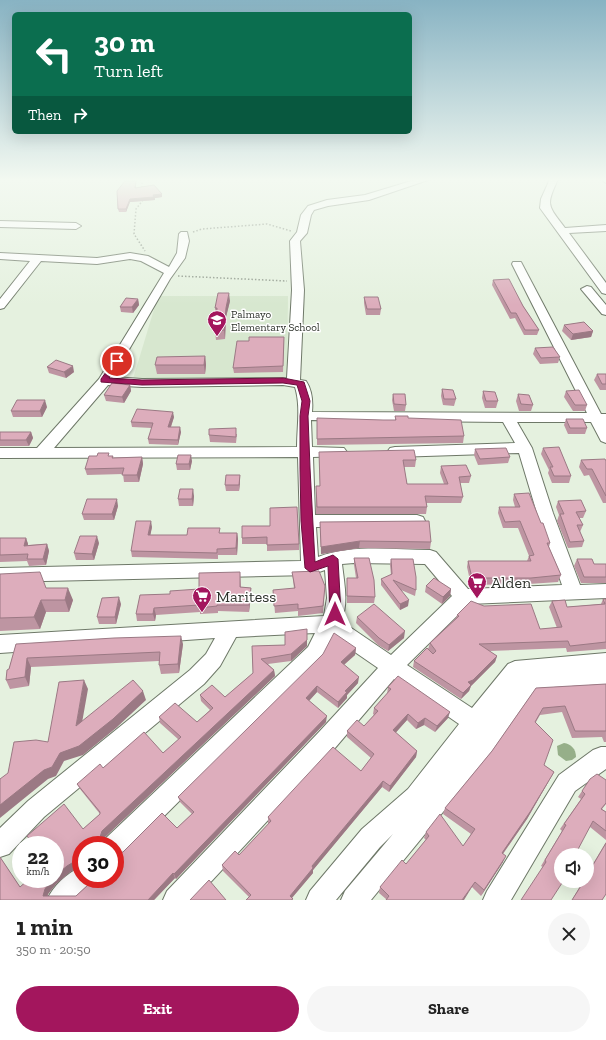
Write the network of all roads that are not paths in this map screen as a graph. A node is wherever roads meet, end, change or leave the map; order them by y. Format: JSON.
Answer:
{"nodes":[{"id":1,"x":305,"y":221,"type":"edge"},
{"id":2,"x":554,"y":221,"type":"edge"},
{"id":3,"x":0,"y":224,"type":"edge"},
{"id":4,"x":76,"y":226,"type":"dead end"},
{"id":5,"x":606,"y":228,"type":"edge"},
{"id":6,"x":561,"y":231,"type":"junction"},
{"id":7,"x":184,"y":234,"type":"road end"},
{"id":8,"x":0,"y":256,"type":"edge"},
{"id":9,"x":38,"y":258,"type":"junction"},
{"id":10,"x":517,"y":264,"type":"dead end"},
{"id":11,"x":168,"y":275,"type":"junction"},
{"id":12,"x":587,"y":289,"type":"dead end"},
{"id":13,"x":606,"y":292,"type":"edge"},
{"id":14,"x":0,"y":306,"type":"edge"},
{"id":15,"x":606,"y":312,"type":"edge"},
{"id":16,"x":104,"y":381,"type":"junction"},
{"id":17,"x":292,"y":382,"type":"junction"},
{"id":18,"x":304,"y":416,"type":"junction"},
{"id":19,"x":601,"y":417,"type":"edge"},
{"id":20,"x":508,"y":418,"type":"junction"},
{"id":21,"x":606,"y":438,"type":"edge"},
{"id":22,"x":525,"y":448,"type":"junction"},
{"id":23,"x":352,"y":452,"type":"edge"},
{"id":24,"x":384,"y":452,"type":"edge"},
{"id":25,"x":0,"y":453,"type":"edge"},
{"id":26,"x":41,"y":453,"type":"junction"},
{"id":27,"x":305,"y":453,"type":"junction"},
{"id":28,"x":306,"y":521,"type":"junction"},
{"id":29,"x":424,"y":521,"type":"edge"},
{"id":30,"x":333,"y":559,"type":"junction"},
{"id":31,"x":310,"y":568,"type":"junction"},
{"id":32,"x":0,"y":576,"type":"edge"},
{"id":33,"x":606,"y":591,"type":"edge"},
{"id":34,"x":574,"y":592,"type":"junction"},
{"id":35,"x":464,"y":596,"type":"junction"},
{"id":36,"x":330,"y":624,"type":"junction"},
{"id":37,"x":230,"y":628,"type":"junction"},
{"id":38,"x":0,"y":644,"type":"edge"},
{"id":39,"x":606,"y":662,"type":"edge"},
{"id":40,"x":393,"y":666,"type":"junction"},
{"id":41,"x":606,"y":680,"type":"edge"},
{"id":42,"x":474,"y":722,"type":"junction"},
{"id":43,"x":468,"y":747,"type":"junction"},
{"id":44,"x":606,"y":758,"type":"edge"},
{"id":45,"x":124,"y":838,"type":"edge"},
{"id":46,"x":0,"y":845,"type":"edge"},
{"id":47,"x":73,"y":888,"type":"edge"},
{"id":48,"x":60,"y":900,"type":"edge"},
{"id":49,"x":176,"y":900,"type":"edge"},
{"id":50,"x":319,"y":900,"type":"edge"},
{"id":51,"x":354,"y":900,"type":"edge"},
{"id":52,"x":496,"y":900,"type":"edge"}],
"edges":[{"from":1,"to":17,"type":"street"},
{"from":2,"to":6,"type":"street"},
{"from":3,"to":4,"type":"street"},
{"from":5,"to":6,"type":"street"},
{"from":6,"to":13,"type":"street"},
{"from":7,"to":11,"type":"street"},
{"from":8,"to":9,"type":"street"},
{"from":9,"to":11,"type":"street"},
{"from":9,"to":14,"type":"street"},
{"from":10,"to":19,"type":"street"},
{"from":11,"to":16,"type":"street"},
{"from":12,"to":15,"type":"street"},
{"from":16,"to":17,"type":"street"},
{"from":16,"to":26,"type":"street"},
{"from":17,"to":18,"type":"street"},
{"from":18,"to":20,"type":"street"},
{"from":18,"to":27,"type":"street"},
{"from":19,"to":20,"type":"street"},
{"from":19,"to":21,"type":"street"},
{"from":20,"to":22,"type":"street"},
{"from":22,"to":24,"type":"street"},
{"from":22,"to":34,"type":"street"},
{"from":23,"to":27,"type":"street"},
{"from":25,"to":26,"type":"street"},
{"from":26,"to":27,"type":"street"},
{"from":27,"to":28,"type":"street"},
{"from":28,"to":29,"type":"street"},
{"from":28,"to":31,"type":"street"},
{"from":30,"to":31,"type":"street"},
{"from":30,"to":35,"type":"street"},
{"from":30,"to":36,"type":"street"},
{"from":31,"to":32,"type":"street"},
{"from":33,"to":34,"type":"street"},
{"from":34,"to":35,"type":"street"},
{"from":35,"to":40,"type":"street"},
{"from":36,"to":37,"type":"street"},
{"from":36,"to":40,"type":"street"},
{"from":36,"to":45,"type":"street"},
{"from":37,"to":38,"type":"street"},
{"from":37,"to":46,"type":"street"},
{"from":39,"to":42,"type":"street"},
{"from":40,"to":42,"type":"street"},
{"from":40,"to":49,"type":"street"},
{"from":41,"to":43,"type":"street"},
{"from":42,"to":43,"type":"street"},
{"from":43,"to":50,"type":"street"},
{"from":43,"to":51,"type":"street"},
{"from":44,"to":52,"type":"street"},
{"from":47,"to":48,"type":"street"}]}
